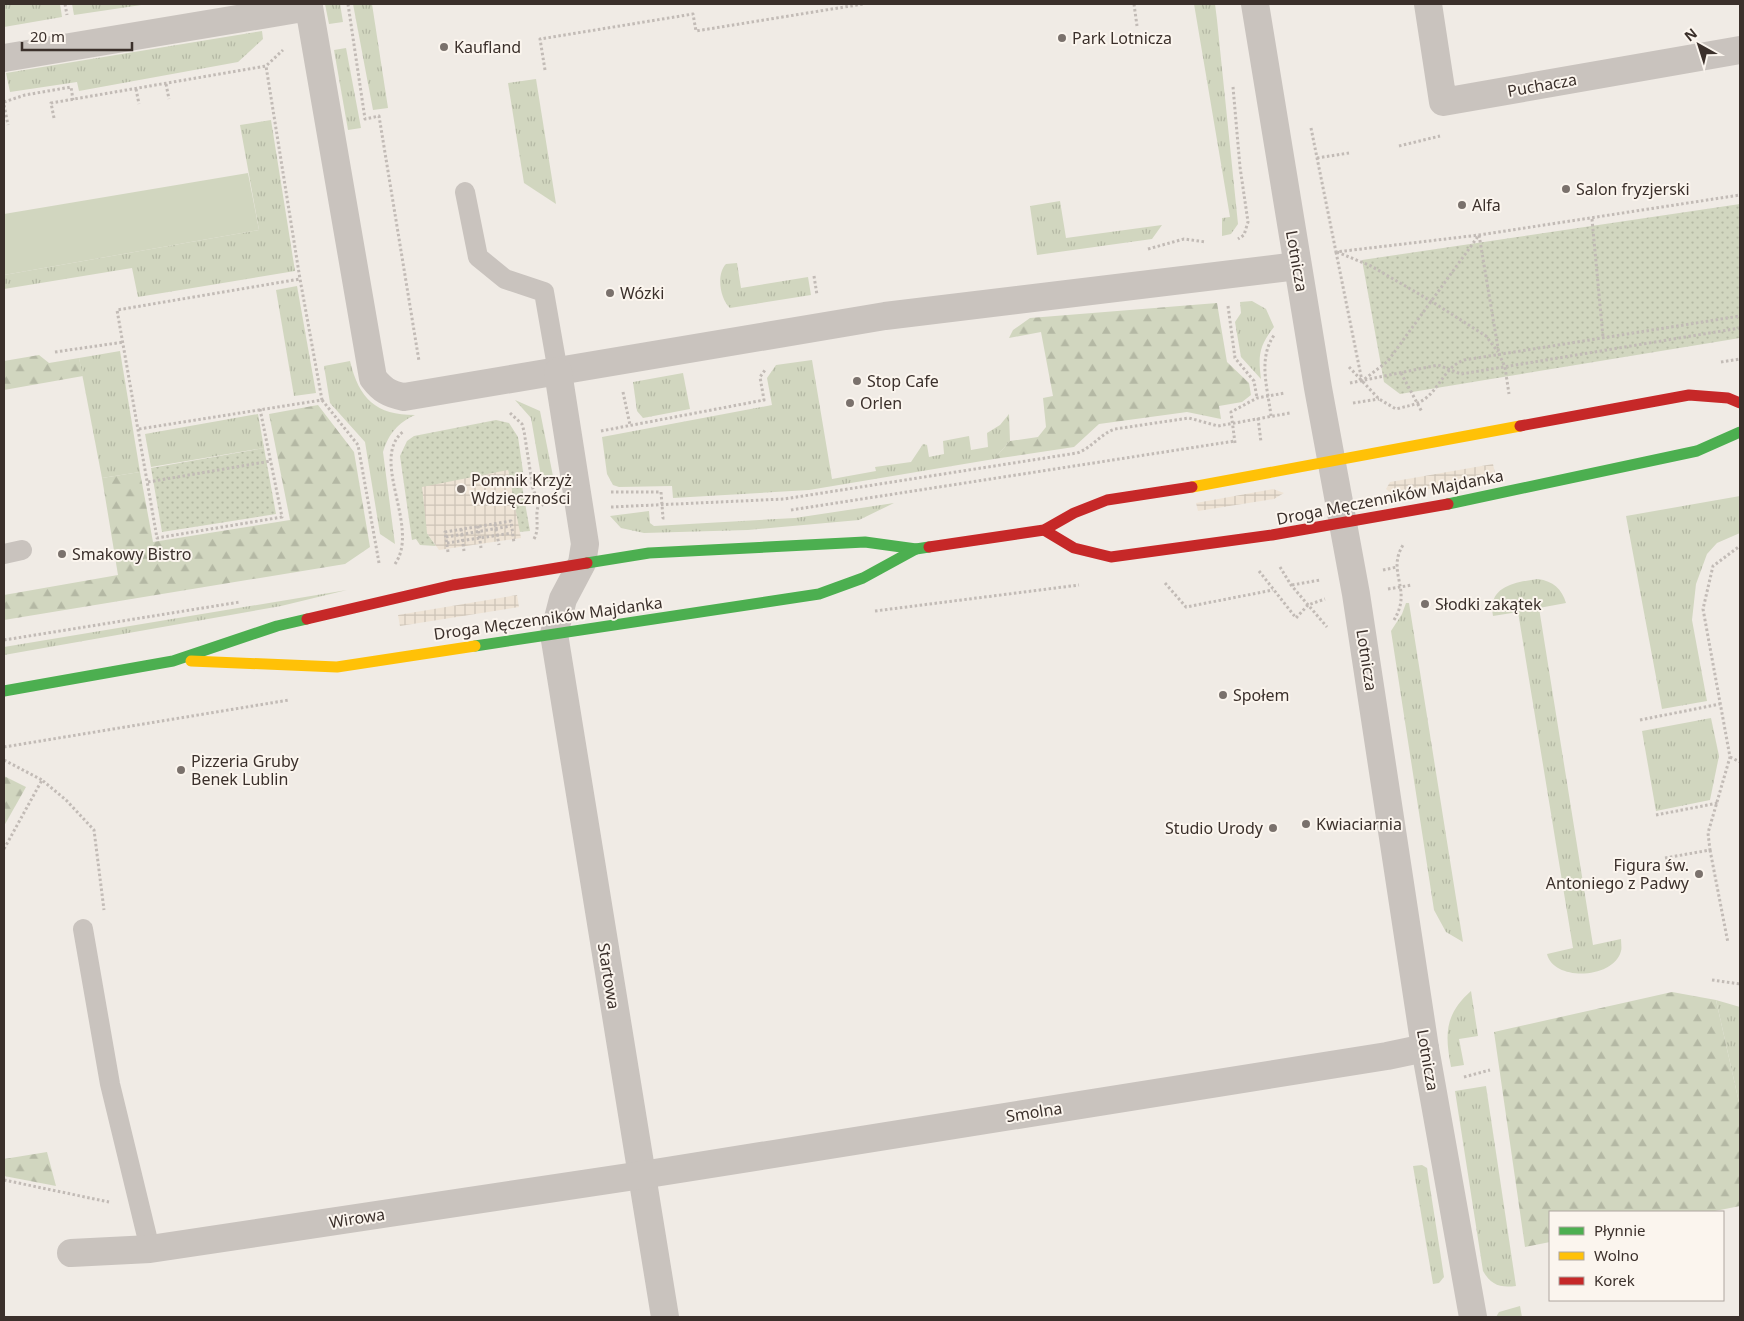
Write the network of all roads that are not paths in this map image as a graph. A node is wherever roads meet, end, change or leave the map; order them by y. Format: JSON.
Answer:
{"nodes":[{"id":1,"x":1255,"y":4,"type":"edge"},
{"id":2,"x":1428,"y":4,"type":"edge"},
{"id":3,"x":309,"y":6,"type":"edge"},
{"id":4,"x":1740,"y":50,"type":"edge"},
{"id":5,"x":4,"y":58,"type":"edge"},
{"id":6,"x":465,"y":192,"type":"dead end"},
{"id":7,"x":1297,"y":266,"type":"junction"},
{"id":8,"x":558,"y":372,"type":"junction"},
{"id":9,"x":1740,"y":403,"type":"edge"},
{"id":10,"x":1740,"y":432,"type":"edge"},
{"id":11,"x":1332,"y":460,"type":"junction"},
{"id":12,"x":1344,"y":523,"type":"junction"},
{"id":13,"x":1044,"y":530,"type":"junction"},
{"id":14,"x":916,"y":549,"type":"junction"},
{"id":15,"x":582,"y":563,"type":"junction"},
{"id":16,"x":554,"y":634,"type":"junction"},
{"id":17,"x":174,"y":660,"type":"junction"},
{"id":18,"x":4,"y":691,"type":"edge"},
{"id":19,"x":83,"y":929,"type":"dead end"},
{"id":20,"x":1425,"y":1048,"type":"junction"},
{"id":21,"x":642,"y":1175,"type":"junction"},
{"id":22,"x":150,"y":1249,"type":"junction"},
{"id":23,"x":71,"y":1253,"type":"dead end"},
{"id":24,"x":665,"y":1317,"type":"edge"},
{"id":25,"x":1473,"y":1317,"type":"edge"}],
"edges":[{"from":1,"to":7,"type":"street","name":"Lotnicza"},
{"from":2,"to":4,"type":"street","name":"Puchacza"},
{"from":3,"to":5,"type":"street"},
{"from":3,"to":8,"type":"street"},
{"from":6,"to":8,"type":"lane"},
{"from":7,"to":8,"type":"street"},
{"from":7,"to":11,"type":"street","name":"Lotnicza"},
{"from":8,"to":15,"type":"street"},
{"from":9,"to":11,"type":"street","name":"Droga Męczenników Majdanka"},
{"from":10,"to":12,"type":"street","name":"Droga Męczenników Majdanka"},
{"from":11,"to":12,"type":"street","name":"Lotnicza"},
{"from":11,"to":13,"type":"street","name":"Droga Męczenników Majdanka"},
{"from":12,"to":13,"type":"street","name":"Droga Męczenników Majdanka"},
{"from":12,"to":20,"type":"street","name":"Lotnicza"},
{"from":13,"to":14,"type":"street","name":"Droga Męczenników Majdanka"},
{"from":14,"to":15,"type":"street","name":"Droga Męczenników Majdanka"},
{"from":14,"to":16,"type":"street","name":"Droga Męczenników Majdanka"},
{"from":15,"to":16,"type":"street"},
{"from":15,"to":17,"type":"street","name":"Droga Męczenników Majdanka"},
{"from":16,"to":17,"type":"street","name":"Droga Męczenników Majdanka"},
{"from":16,"to":21,"type":"street","name":"Startowa"},
{"from":17,"to":18,"type":"street","name":"Droga Męczenników Majdanka"},
{"from":19,"to":22,"type":"lane"},
{"from":20,"to":21,"type":"street","name":"Smolna"},
{"from":20,"to":25,"type":"street","name":"Lotnicza"},
{"from":21,"to":22,"type":"street","name":"Wirowa"},
{"from":21,"to":24,"type":"street","name":"Startowa"},
{"from":22,"to":23,"type":"street","name":"Wirowa"}]}
